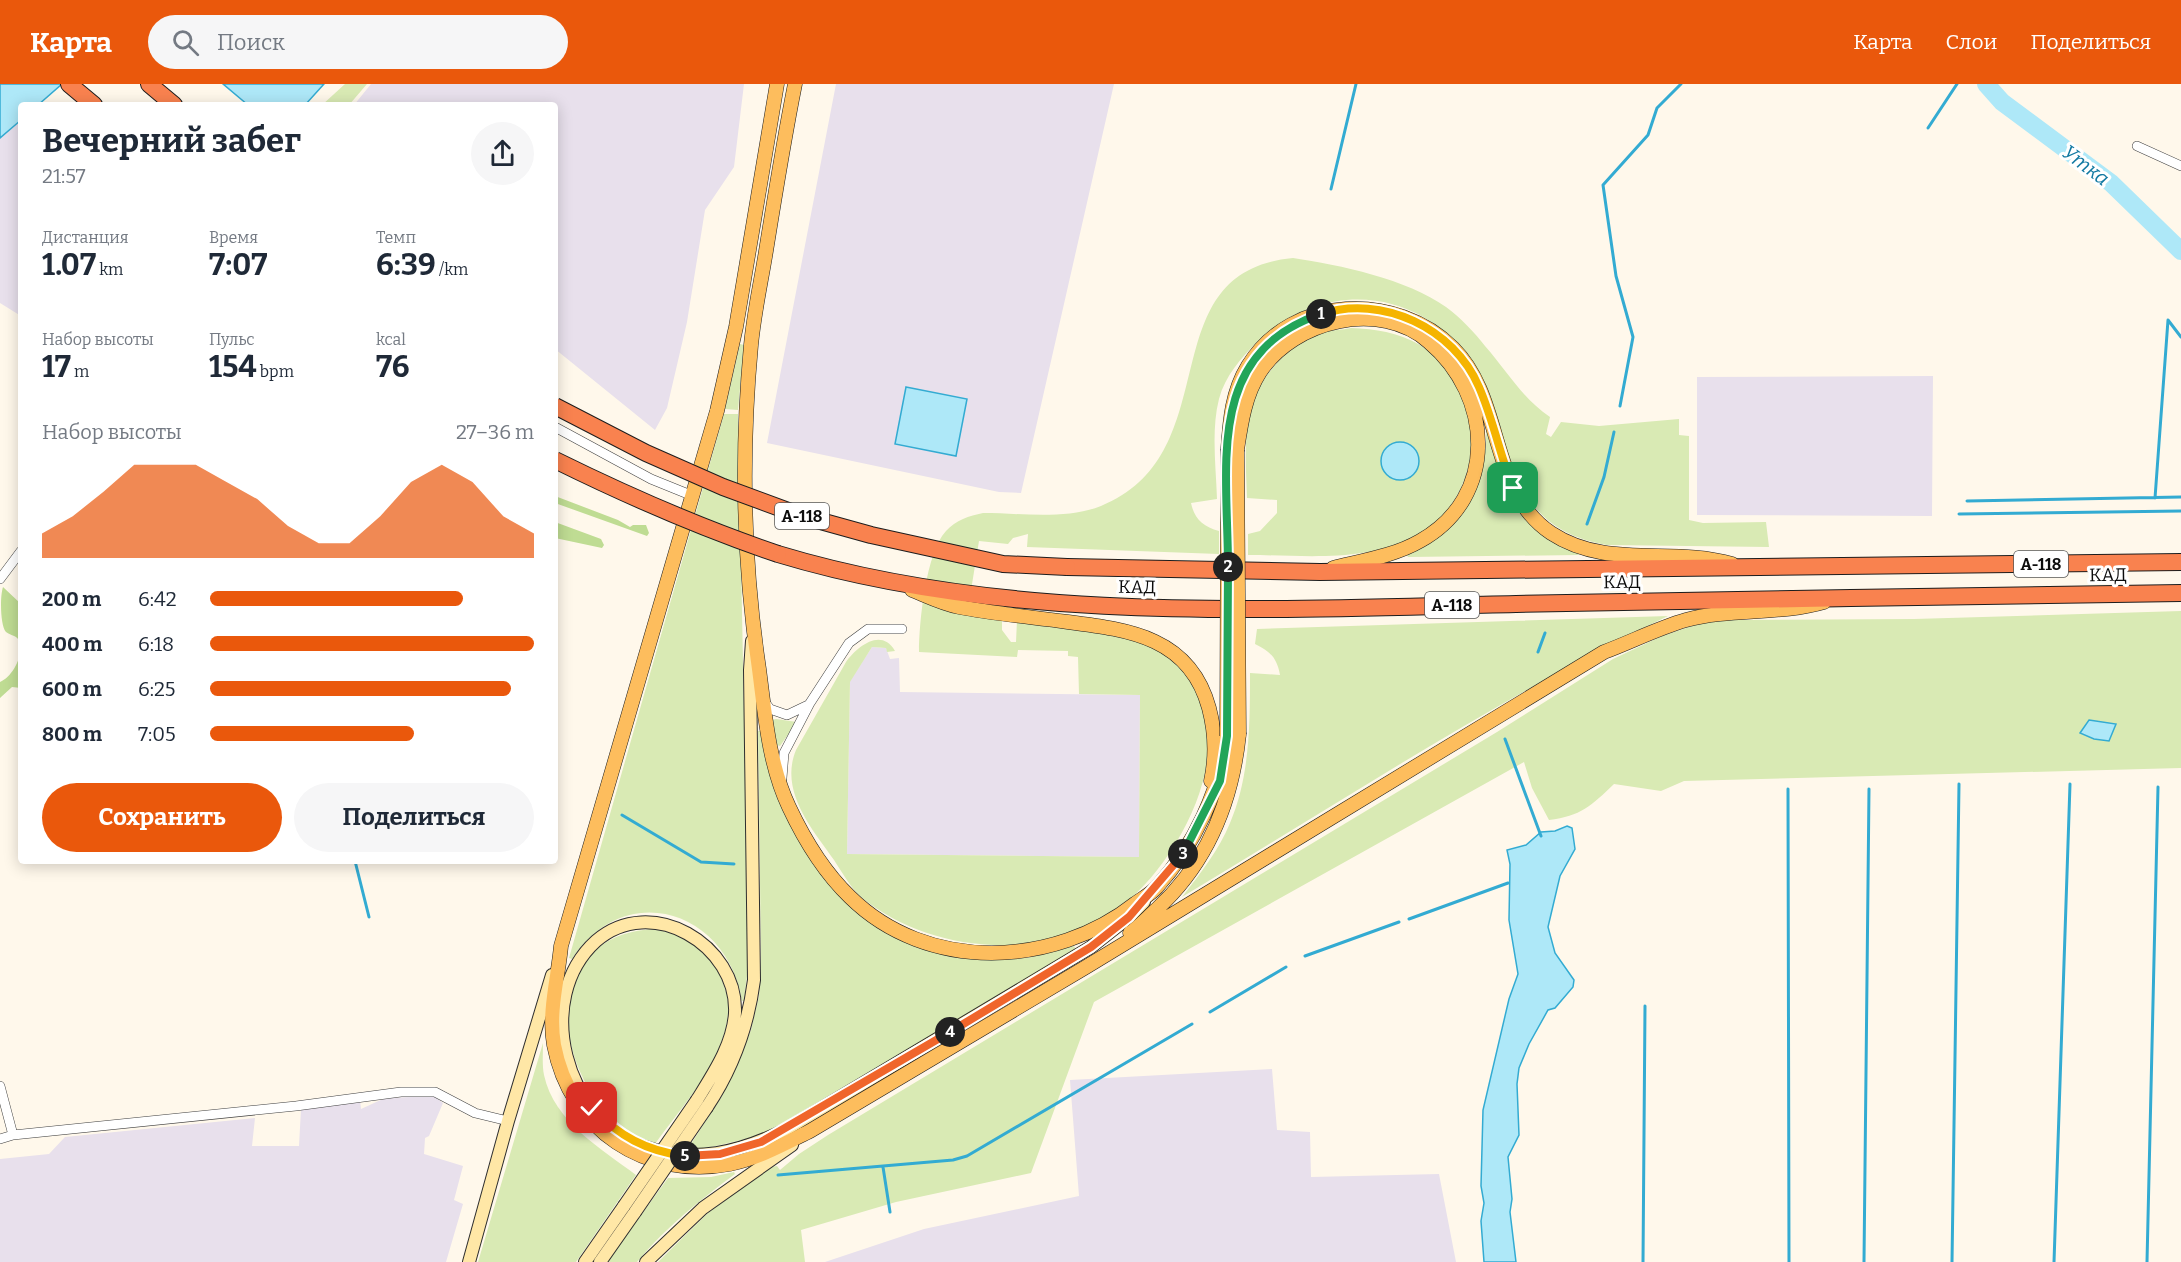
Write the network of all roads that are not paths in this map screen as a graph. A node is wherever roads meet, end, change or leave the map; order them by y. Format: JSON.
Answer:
{"nodes":[{"id":1,"x":69,"y":84,"type":"edge"},
{"id":2,"x":149,"y":84,"type":"edge"},
{"id":3,"x":777,"y":84,"type":"edge"},
{"id":4,"x":795,"y":84,"type":"edge"},
{"id":5,"x":90,"y":102,"type":"edge"},
{"id":6,"x":170,"y":102,"type":"edge"},
{"id":7,"x":2137,"y":146,"type":"dead end"},
{"id":8,"x":2181,"y":165,"type":"edge"},
{"id":9,"x":558,"y":408,"type":"edge"},
{"id":10,"x":558,"y":429,"type":"edge"},
{"id":11,"x":1233,"y":449,"type":"junction"},
{"id":12,"x":558,"y":461,"type":"edge"},
{"id":13,"x":693,"y":496,"type":"junction"},
{"id":14,"x":18,"y":555,"type":"edge"},
{"id":15,"x":2181,"y":562,"type":"edge"},
{"id":16,"x":1748,"y":569,"type":"junction"},
{"id":17,"x":1320,"y":572,"type":"junction"},
{"id":18,"x":0,"y":579,"type":"edge"},
{"id":19,"x":902,"y":586,"type":"junction"},
{"id":20,"x":2181,"y":593,"type":"edge"},
{"id":21,"x":1840,"y":597,"type":"junction"},
{"id":22,"x":902,"y":629,"type":"dead end"},
{"id":23,"x":753,"y":635,"type":"junction"},
{"id":24,"x":761,"y":695,"type":"junction"},
{"id":25,"x":810,"y":704,"type":"junction"},
{"id":26,"x":1233,"y":735,"type":"junction"},
{"id":27,"x":781,"y":783,"type":"junction"},
{"id":28,"x":1205,"y":809,"type":"junction"},
{"id":29,"x":1155,"y":890,"type":"junction"},
{"id":30,"x":561,"y":946,"type":"junction"},
{"id":31,"x":1086,"y":967,"type":"junction"},
{"id":32,"x":0,"y":1086,"type":"edge"},
{"id":33,"x":702,"y":1104,"type":"junction"},
{"id":34,"x":508,"y":1121,"type":"junction"},
{"id":35,"x":810,"y":1131,"type":"junction"},
{"id":36,"x":13,"y":1135,"type":"junction"},
{"id":37,"x":0,"y":1138,"type":"edge"},
{"id":38,"x":630,"y":1209,"type":"junction"},
{"id":39,"x":469,"y":1262,"type":"edge"},
{"id":40,"x":585,"y":1262,"type":"edge"},
{"id":41,"x":600,"y":1262,"type":"edge"},
{"id":42,"x":646,"y":1262,"type":"edge"}],
"edges":[{"from":1,"to":5,"type":"highway"},
{"from":2,"to":6,"type":"highway"},
{"from":3,"to":13,"type":"main road"},
{"from":4,"to":23,"type":"main road"},
{"from":7,"to":8,"type":"street"},
{"from":9,"to":17,"type":"highway","name":"КАД","number":"А-118","bridge":true},
{"from":10,"to":13,"type":"street"},
{"from":11,"to":16,"type":"main road"},
{"from":11,"to":17,"type":"main road"},
{"from":11,"to":26,"type":"main road","bridge":true},
{"from":12,"to":19,"type":"highway","number":"А-118","bridge":true},
{"from":13,"to":30,"type":"main road"},
{"from":14,"to":18,"type":"street"},
{"from":15,"to":16,"type":"highway","name":"КАД","number":"А-118"},
{"from":16,"to":17,"type":"highway","name":"КАД","number":"А-118"},
{"from":19,"to":21,"type":"highway","name":"КАД","number":"А-118"},
{"from":19,"to":28,"type":"main road"},
{"from":20,"to":21,"type":"highway","name":"КАД","number":"А-118"},
{"from":21,"to":31,"type":"main road"},
{"from":22,"to":25,"type":"street"},
{"from":23,"to":24,"type":"main road"},
{"from":23,"to":33,"type":"main road"},
{"from":24,"to":25,"type":"street"},
{"from":24,"to":27,"type":"main road"},
{"from":25,"to":27,"type":"street"},
{"from":26,"to":28,"type":"main road"},
{"from":26,"to":31,"type":"main road"},
{"from":27,"to":29,"type":"main road"},
{"from":28,"to":29,"type":"main road"},
{"from":29,"to":33,"type":"main road"},
{"from":30,"to":34,"type":"main road"},
{"from":30,"to":35,"type":"main road"},
{"from":31,"to":35,"type":"main road"},
{"from":32,"to":36,"type":"street"},
{"from":33,"to":38,"type":"main road","bridge":true},
{"from":34,"to":36,"type":"street"},
{"from":34,"to":39,"type":"main road"},
{"from":35,"to":42,"type":"main road"},
{"from":36,"to":37,"type":"street"},
{"from":38,"to":40,"type":"main road"},
{"from":38,"to":41,"type":"main road"}]}
